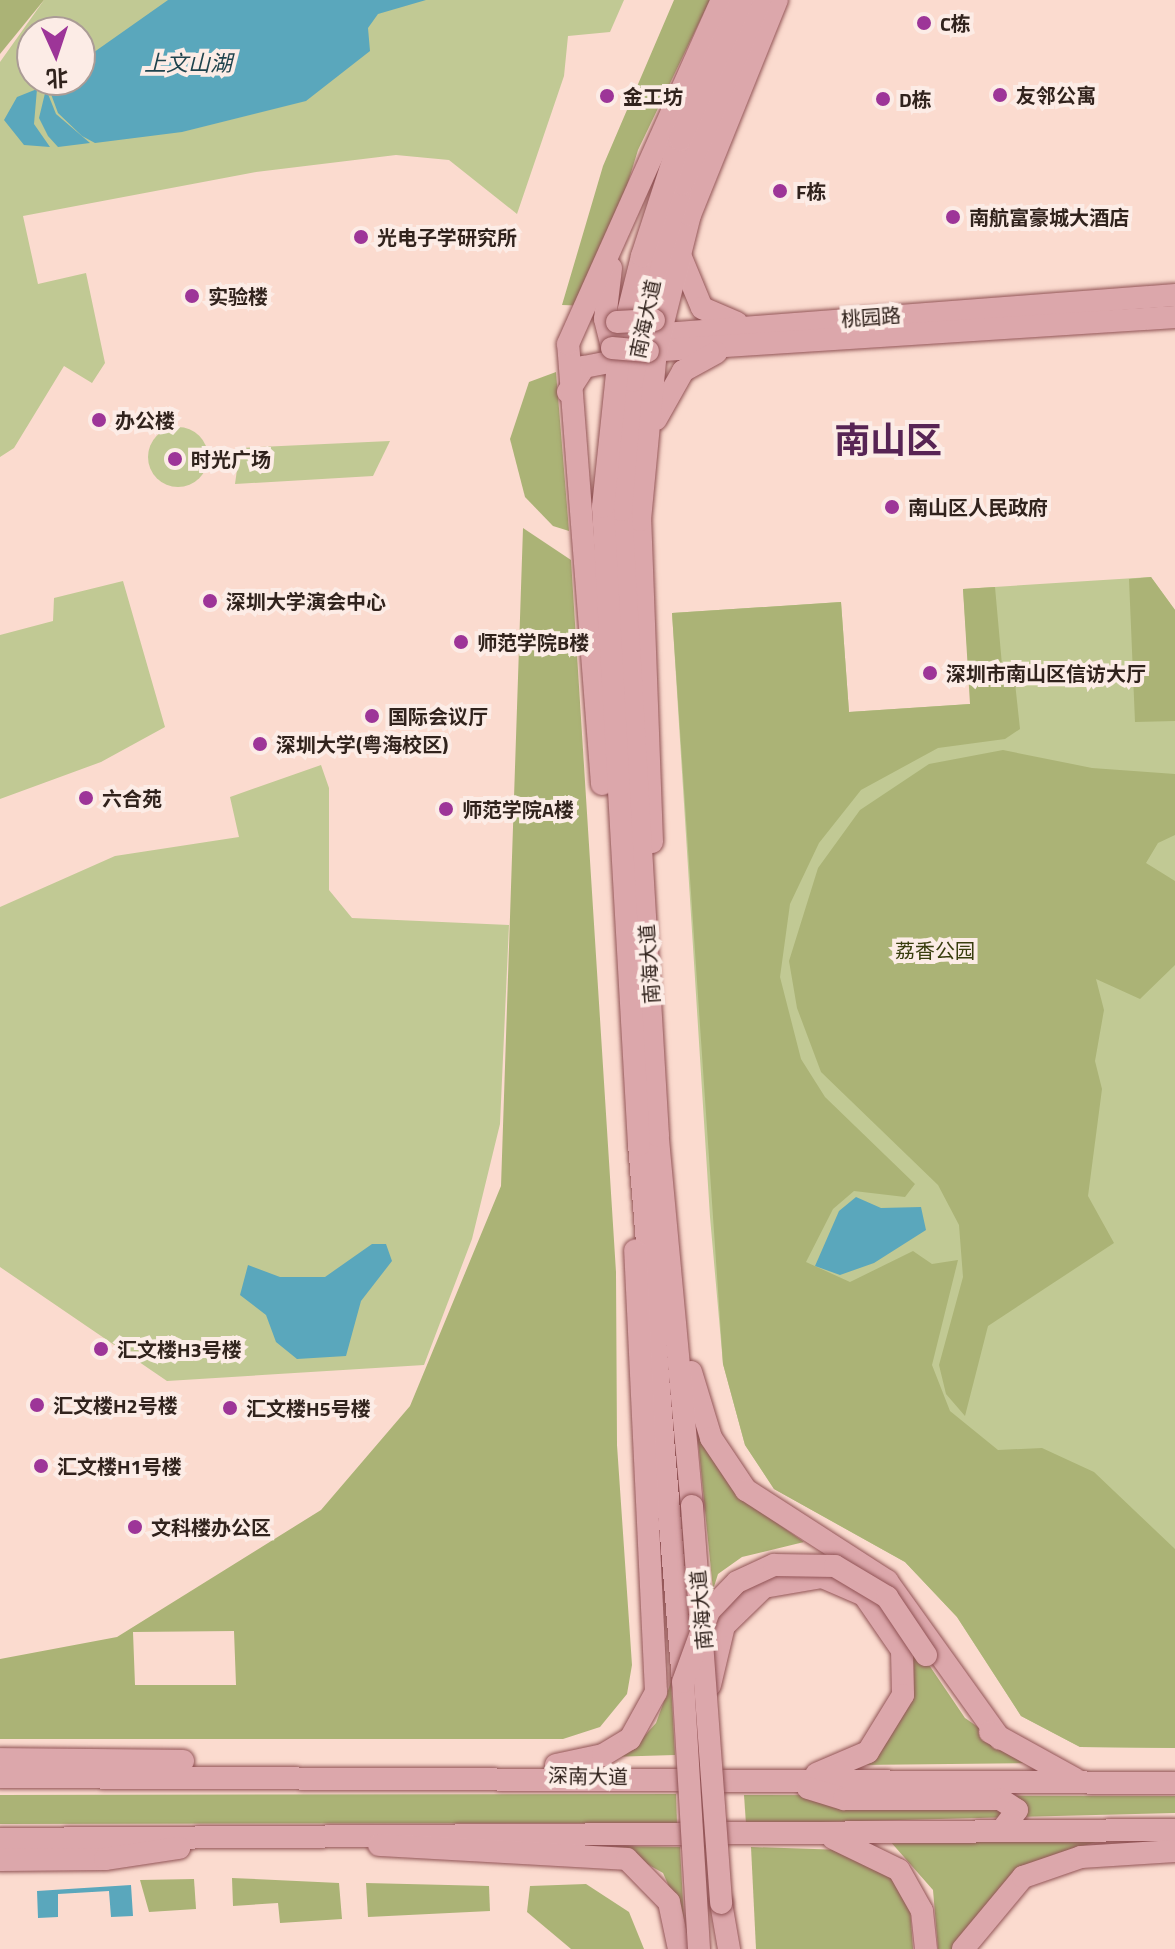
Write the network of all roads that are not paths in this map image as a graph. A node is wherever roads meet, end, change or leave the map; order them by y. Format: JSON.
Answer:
{"nodes":[{"id":1,"x":722,"y":0,"type":"edge"},
{"id":2,"x":742,"y":0,"type":"edge"},
{"id":3,"x":760,"y":0,"type":"edge"},
{"id":4,"x":777,"y":0,"type":"edge"},
{"id":5,"x":623,"y":225,"type":"junction"},
{"id":6,"x":680,"y":244,"type":"junction"},
{"id":7,"x":1175,"y":295,"type":"edge"},
{"id":8,"x":1175,"y":317,"type":"edge"},
{"id":9,"x":754,"y":326,"type":"junction"},
{"id":10,"x":612,"y":342,"type":"junction"},
{"id":11,"x":654,"y":342,"type":"junction"},
{"id":12,"x":568,"y":344,"type":"junction"},
{"id":13,"x":743,"y":347,"type":"junction"},
{"id":14,"x":568,"y":392,"type":"junction"},
{"id":15,"x":643,"y":470,"type":"junction"},
{"id":16,"x":626,"y":931,"type":"junction"},
{"id":17,"x":650,"y":963,"type":"junction"},
{"id":18,"x":671,"y":1279,"type":"junction"},
{"id":19,"x":658,"y":1506,"type":"junction"},
{"id":20,"x":683,"y":1682,"type":"junction"},
{"id":21,"x":708,"y":1702,"type":"junction"},
{"id":22,"x":1000,"y":1739,"type":"junction"},
{"id":23,"x":72,"y":1758,"type":"junction"},
{"id":24,"x":0,"y":1759,"type":"edge"},
{"id":25,"x":372,"y":1774,"type":"junction"},
{"id":26,"x":471,"y":1774,"type":"junction"},
{"id":27,"x":148,"y":1776,"type":"junction"},
{"id":28,"x":0,"y":1777,"type":"edge"},
{"id":29,"x":784,"y":1780,"type":"junction"},
{"id":30,"x":1083,"y":1782,"type":"junction"},
{"id":31,"x":1175,"y":1783,"type":"edge"},
{"id":32,"x":1175,"y":1830,"type":"edge"},
{"id":33,"x":1001,"y":1831,"type":"junction"},
{"id":34,"x":805,"y":1833,"type":"junction"},
{"id":35,"x":272,"y":1835,"type":"junction"},
{"id":36,"x":306,"y":1835,"type":"junction"},
{"id":37,"x":0,"y":1839,"type":"edge"},
{"id":38,"x":1175,"y":1851,"type":"edge"},
{"id":39,"x":1081,"y":1857,"type":"junction"},
{"id":40,"x":0,"y":1860,"type":"edge"},
{"id":41,"x":679,"y":1949,"type":"edge"},
{"id":42,"x":699,"y":1949,"type":"edge"},
{"id":43,"x":726,"y":1949,"type":"edge"},
{"id":44,"x":926,"y":1949,"type":"edge"},
{"id":45,"x":963,"y":1949,"type":"edge"},
{"id":46,"x":977,"y":1949,"type":"edge"}],
"edges":[{"from":1,"to":5,"type":"main road"},
{"from":2,"to":16,"type":"main road","name":"南海大道"},
{"from":3,"to":17,"type":"main road","name":"南海大道"},
{"from":4,"to":6,"type":"main road"},
{"from":5,"to":10,"type":"main road"},
{"from":5,"to":12,"type":"main road"},
{"from":6,"to":9,"type":"main road"},
{"from":6,"to":11,"type":"main road"},
{"from":7,"to":9,"type":"main road","name":"桃园路"},
{"from":8,"to":13,"type":"main road","name":"桃园路"},
{"from":9,"to":11,"type":"main road","name":"桃园路"},
{"from":10,"to":11,"type":"main road","bridge":true},
{"from":10,"to":11,"type":"main road","bridge":true},
{"from":10,"to":12,"type":"main road"},
{"from":10,"to":14,"type":"main road"},
{"from":11,"to":13,"type":"main road","name":"桃园路"},
{"from":11,"to":15,"type":"main road"},
{"from":12,"to":14,"type":"main road"},
{"from":13,"to":15,"type":"main road"},
{"from":14,"to":16,"type":"main road"},
{"from":15,"to":17,"type":"main road"},
{"from":16,"to":19,"type":"main road","name":"南海大道"},
{"from":17,"to":18,"type":"main road","name":"南海大道"},
{"from":18,"to":21,"type":"main road","name":"南海大道","bridge":true},
{"from":18,"to":22,"type":"main road"},
{"from":19,"to":20,"type":"main road","name":"南海大道"},
{"from":19,"to":26,"type":"main road"},
{"from":20,"to":22,"type":"main road","bridge":true},
{"from":20,"to":42,"type":"main road","name":"南海大道","bridge":true},
{"from":21,"to":29,"type":"main road"},
{"from":21,"to":43,"type":"main road","name":"南海大道","bridge":true},
{"from":22,"to":30,"type":"main road"},
{"from":23,"to":24,"type":"main road"},
{"from":23,"to":25,"type":"main road"},
{"from":23,"to":27,"type":"main road"},
{"from":25,"to":26,"type":"main road","name":"深南大道"},
{"from":25,"to":27,"type":"main road","name":"深南大道"},
{"from":26,"to":29,"type":"main road","name":"深南大道"},
{"from":27,"to":28,"type":"main road","name":"深南大道"},
{"from":29,"to":30,"type":"main road","name":"深南大道"},
{"from":29,"to":33,"type":"main road"},
{"from":30,"to":31,"type":"main road","name":"深南大道"},
{"from":32,"to":33,"type":"main road"},
{"from":33,"to":34,"type":"main road"},
{"from":34,"to":36,"type":"main road"},
{"from":34,"to":44,"type":"main road"},
{"from":35,"to":36,"type":"main road"},
{"from":35,"to":37,"type":"main road"},
{"from":35,"to":40,"type":"main road"},
{"from":36,"to":41,"type":"main road"},
{"from":38,"to":39,"type":"main road"},
{"from":39,"to":45,"type":"main road"},
{"from":39,"to":46,"type":"main road"}]}
